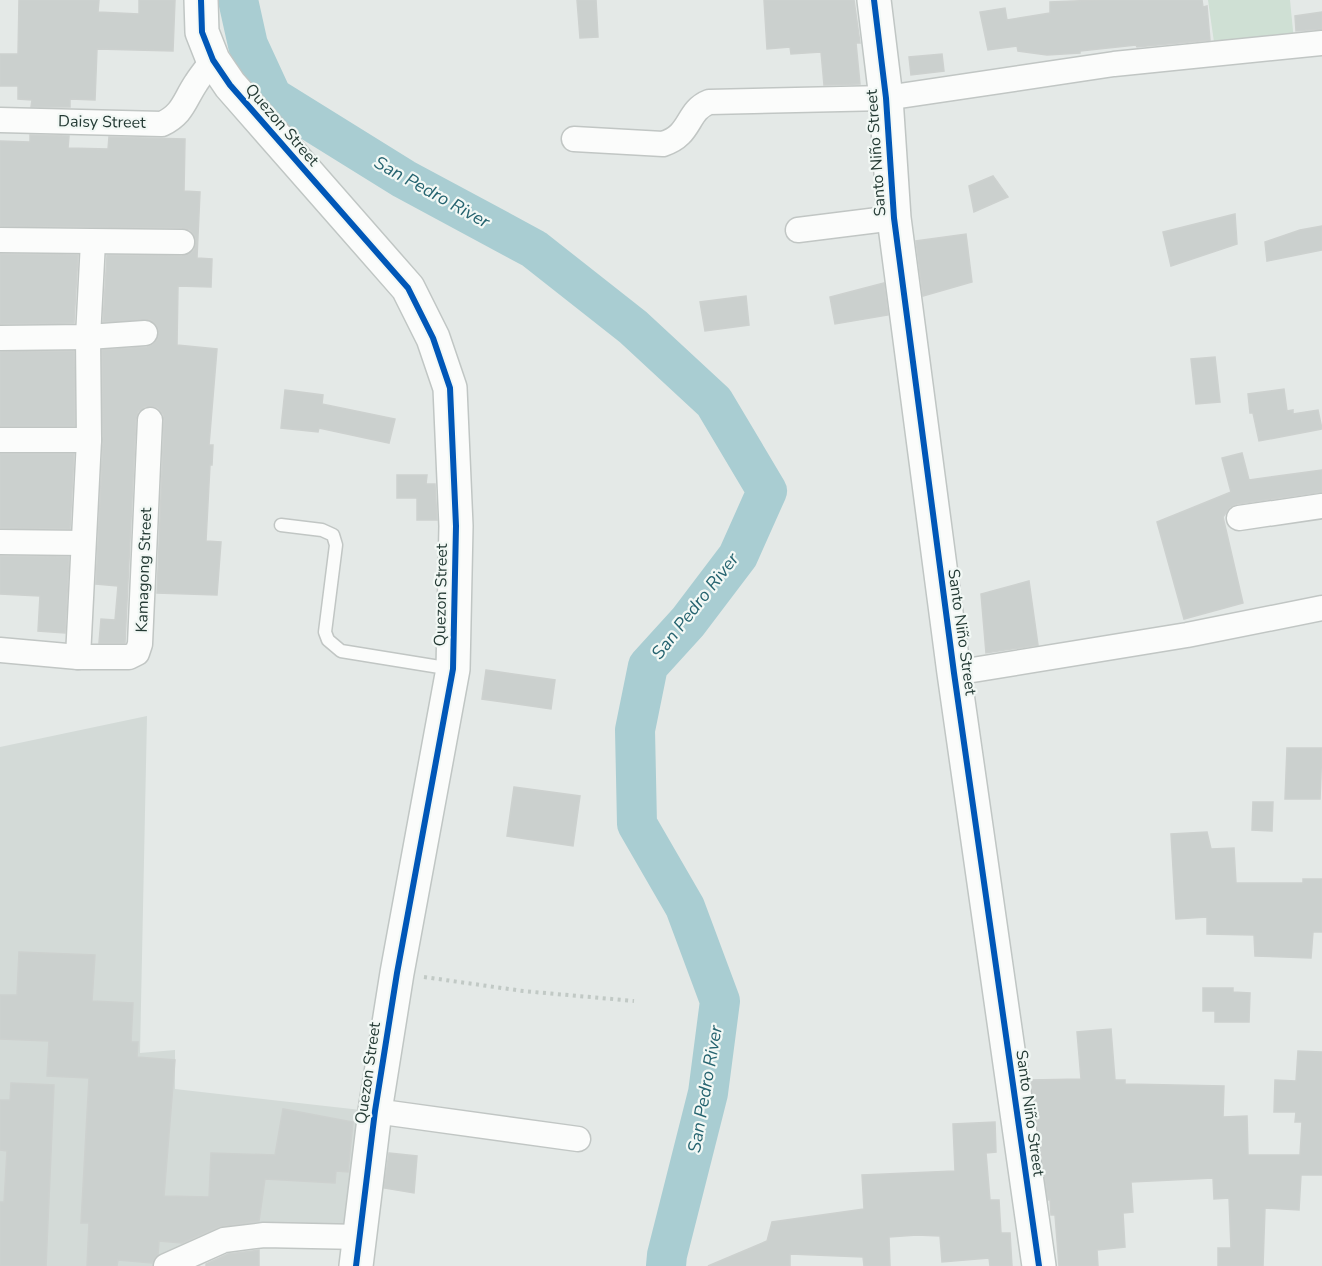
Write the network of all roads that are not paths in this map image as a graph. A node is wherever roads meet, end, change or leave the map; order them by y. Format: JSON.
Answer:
{"nodes":[{"id":1,"x":201,"y":0,"type":"edge"},
{"id":2,"x":874,"y":0,"type":"edge"},
{"id":3,"x":1322,"y":43,"type":"edge"},
{"id":4,"x":213,"y":60,"type":"junction"},
{"id":5,"x":886,"y":98,"type":"junction"},
{"id":6,"x":0,"y":120,"type":"edge"},
{"id":7,"x":573,"y":139,"type":"dead end"},
{"id":8,"x":894,"y":218,"type":"junction"},
{"id":9,"x":798,"y":230,"type":"dead end"},
{"id":10,"x":0,"y":240,"type":"edge"},
{"id":11,"x":93,"y":242,"type":"junction"},
{"id":12,"x":182,"y":242,"type":"dead end"},
{"id":13,"x":145,"y":333,"type":"dead end"},
{"id":14,"x":88,"y":337,"type":"junction"},
{"id":15,"x":0,"y":338,"type":"edge"},
{"id":16,"x":150,"y":420,"type":"dead end"},
{"id":17,"x":0,"y":440,"type":"edge"},
{"id":18,"x":89,"y":440,"type":"junction"},
{"id":19,"x":1322,"y":506,"type":"edge"},
{"id":20,"x":1239,"y":518,"type":"dead end"},
{"id":21,"x":281,"y":525,"type":"dead end"},
{"id":22,"x":0,"y":542,"type":"edge"},
{"id":23,"x":83,"y":543,"type":"junction"},
{"id":24,"x":1322,"y":608,"type":"edge"},
{"id":25,"x":0,"y":650,"type":"edge"},
{"id":26,"x":78,"y":657,"type":"junction"},
{"id":27,"x":453,"y":669,"type":"junction"},
{"id":28,"x":954,"y":673,"type":"junction"},
{"id":29,"x":375,"y":1111,"type":"junction"},
{"id":30,"x":578,"y":1139,"type":"dead end"},
{"id":31,"x":358,"y":1252,"type":"edge"},
{"id":32,"x":166,"y":1266,"type":"edge"},
{"id":33,"x":1039,"y":1266,"type":"edge"}],
"edges":[{"from":1,"to":4,"type":"street","name":"Quezon Street"},
{"from":2,"to":5,"type":"street","name":"Santo Niño Street"},
{"from":3,"to":5,"type":"street"},
{"from":4,"to":6,"type":"street","name":"Daisy Street"},
{"from":4,"to":27,"type":"street","name":"Quezon Street"},
{"from":5,"to":7,"type":"street"},
{"from":5,"to":8,"type":"street","name":"Santo Niño Street"},
{"from":8,"to":9,"type":"street"},
{"from":8,"to":28,"type":"street","name":"Santo Niño Street"},
{"from":10,"to":11,"type":"street"},
{"from":11,"to":12,"type":"street"},
{"from":11,"to":14,"type":"street"},
{"from":13,"to":14,"type":"street"},
{"from":14,"to":15,"type":"street"},
{"from":14,"to":18,"type":"street"},
{"from":16,"to":26,"type":"street","name":"Kamagong Street"},
{"from":17,"to":18,"type":"street"},
{"from":18,"to":23,"type":"street"},
{"from":19,"to":20,"type":"street"},
{"from":21,"to":27,"type":"lane"},
{"from":22,"to":23,"type":"street"},
{"from":23,"to":26,"type":"street"},
{"from":24,"to":28,"type":"street"},
{"from":25,"to":26,"type":"street","name":"Kamagong Street"},
{"from":27,"to":29,"type":"street","name":"Quezon Street"},
{"from":28,"to":33,"type":"street","name":"Santo Niño Street"},
{"from":29,"to":30,"type":"street"},
{"from":29,"to":31,"type":"street","name":"Quezon Street"},
{"from":31,"to":32,"type":"street"}]}
